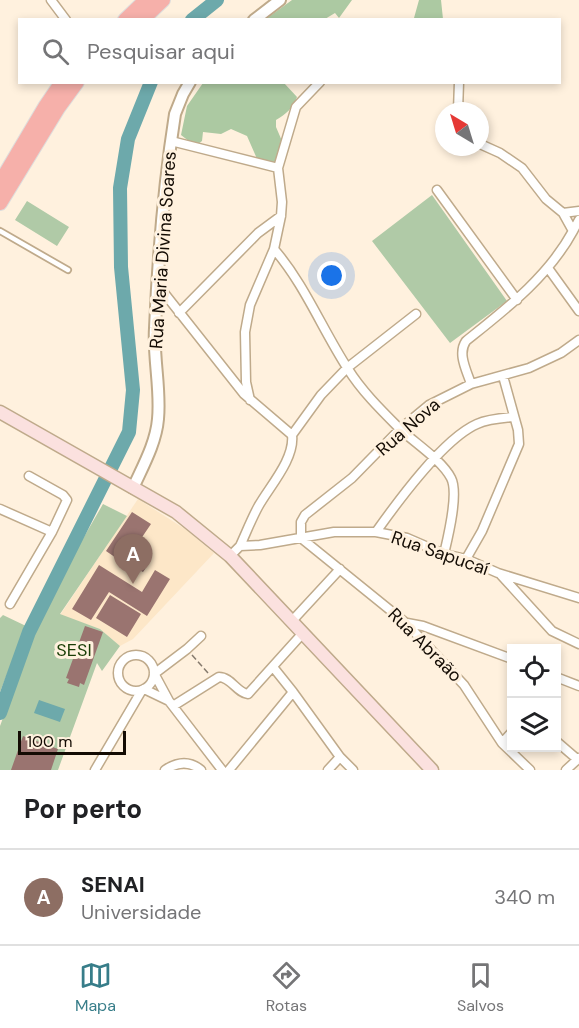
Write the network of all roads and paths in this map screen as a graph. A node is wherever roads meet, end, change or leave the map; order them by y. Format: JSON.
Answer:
{"nodes":[{"id":1,"x":51,"y":0,"type":"edge"},
{"id":2,"x":146,"y":0,"type":"edge"},
{"id":3,"x":163,"y":0,"type":"edge"},
{"id":4,"x":280,"y":0,"type":"edge"},
{"id":5,"x":64,"y":18,"type":"edge"},
{"id":6,"x":127,"y":18,"type":"edge"},
{"id":7,"x":144,"y":18,"type":"edge"},
{"id":8,"x":257,"y":18,"type":"edge"},
{"id":9,"x":61,"y":84,"type":"edge"},
{"id":10,"x":76,"y":84,"type":"edge"},
{"id":11,"x":189,"y":84,"type":"edge"},
{"id":12,"x":318,"y":84,"type":"edge"},
{"id":13,"x":459,"y":84,"type":"edge"},
{"id":14,"x":458,"y":102,"type":"edge"},
{"id":15,"x":171,"y":141,"type":"junction"},
{"id":16,"x":489,"y":149,"type":"edge"},
{"id":17,"x":278,"y":168,"type":"junction"},
{"id":18,"x":1,"y":181,"type":"edge"},
{"id":19,"x":437,"y":190,"type":"dead end"},
{"id":20,"x":0,"y":203,"type":"edge"},
{"id":21,"x":579,"y":211,"type":"edge"},
{"id":22,"x":563,"y":213,"type":"junction"},
{"id":23,"x":281,"y":216,"type":"junction"},
{"id":24,"x":579,"y":220,"type":"edge"},
{"id":25,"x":0,"y":231,"type":"edge"},
{"id":26,"x":573,"y":231,"type":"junction"},
{"id":27,"x":274,"y":249,"type":"junction"},
{"id":28,"x":548,"y":268,"type":"junction"},
{"id":29,"x":68,"y":270,"type":"dead end"},
{"id":30,"x":157,"y":284,"type":"junction"},
{"id":31,"x":517,"y":300,"type":"junction"},
{"id":32,"x":579,"y":311,"type":"edge"},
{"id":33,"x":179,"y":313,"type":"junction"},
{"id":34,"x":416,"y":314,"type":"dead end"},
{"id":35,"x":579,"y":340,"type":"edge"},
{"id":36,"x":347,"y":368,"type":"junction"},
{"id":37,"x":503,"y":376,"type":"junction"},
{"id":38,"x":471,"y":384,"type":"junction"},
{"id":39,"x":250,"y":400,"type":"junction"},
{"id":40,"x":0,"y":412,"type":"edge"},
{"id":41,"x":514,"y":417,"type":"junction"},
{"id":42,"x":400,"y":429,"type":"junction"},
{"id":43,"x":292,"y":435,"type":"junction"},
{"id":44,"x":434,"y":459,"type":"junction"},
{"id":45,"x":29,"y":476,"type":"dead end"},
{"id":46,"x":129,"y":485,"type":"junction"},
{"id":47,"x":0,"y":509,"type":"edge"},
{"id":48,"x":52,"y":532,"type":"junction"},
{"id":49,"x":376,"y":532,"type":"junction"},
{"id":50,"x":301,"y":538,"type":"junction"},
{"id":51,"x":240,"y":546,"type":"junction"},
{"id":52,"x":444,"y":554,"type":"junction"},
{"id":53,"x":230,"y":556,"type":"junction"},
{"id":54,"x":466,"y":559,"type":"junction"},
{"id":55,"x":340,"y":569,"type":"junction"},
{"id":56,"x":498,"y":573,"type":"junction"},
{"id":57,"x":579,"y":598,"type":"edge"},
{"id":58,"x":10,"y":604,"type":"dead end"},
{"id":59,"x":291,"y":622,"type":"junction"},
{"id":60,"x":406,"y":623,"type":"junction"},
{"id":61,"x":302,"y":634,"type":"junction"},
{"id":62,"x":201,"y":636,"type":"dead end"},
{"id":63,"x":579,"y":644,"type":"edge"},
{"id":64,"x":187,"y":649,"type":"junction"},
{"id":65,"x":507,"y":657,"type":"edge"},
{"id":66,"x":273,"y":667,"type":"junction"},
{"id":67,"x":154,"y":674,"type":"junction"},
{"id":68,"x":561,"y":679,"type":"edge"},
{"id":69,"x":214,"y":680,"type":"junction"},
{"id":70,"x":579,"y":686,"type":"edge"},
{"id":71,"x":143,"y":690,"type":"junction"},
{"id":72,"x":293,"y":692,"type":"junction"},
{"id":73,"x":171,"y":703,"type":"junction"},
{"id":74,"x":507,"y":737,"type":"edge"},
{"id":75,"x":502,"y":742,"type":"junction"},
{"id":76,"x":561,"y":745,"type":"edge"},
{"id":77,"x":340,"y":758,"type":"junction"},
{"id":78,"x":578,"y":759,"type":"edge"},
{"id":79,"x":350,"y":769,"type":"edge"},
{"id":80,"x":95,"y":770,"type":"edge"},
{"id":81,"x":165,"y":770,"type":"edge"},
{"id":82,"x":201,"y":770,"type":"edge"},
{"id":83,"x":222,"y":770,"type":"edge"},
{"id":84,"x":229,"y":770,"type":"edge"},
{"id":85,"x":328,"y":770,"type":"edge"},
{"id":86,"x":432,"y":770,"type":"edge"},
{"id":87,"x":530,"y":770,"type":"edge"},
{"id":88,"x":566,"y":770,"type":"edge"}],
"edges":[{"from":1,"to":5,"type":"street"},
{"from":2,"to":6,"type":"highway"},
{"from":3,"to":7,"type":"highway"},
{"from":4,"to":8,"type":"street"},
{"from":9,"to":18,"type":"highway"},
{"from":10,"to":20,"type":"highway"},
{"from":11,"to":15,"type":"street","name":"Rua Maria Divina Soares"},
{"from":12,"to":17,"type":"street"},
{"from":13,"to":14,"type":"street"},
{"from":15,"to":17,"type":"street"},
{"from":15,"to":30,"type":"street","name":"Rua Maria Divina Soares"},
{"from":16,"to":22,"type":"street"},
{"from":17,"to":23,"type":"street"},
{"from":19,"to":31,"type":"street"},
{"from":21,"to":22,"type":"street"},
{"from":22,"to":26,"type":"street"},
{"from":23,"to":27,"type":"street"},
{"from":23,"to":33,"type":"street"},
{"from":24,"to":26,"type":"street"},
{"from":25,"to":29,"type":"lane"},
{"from":26,"to":28,"type":"street"},
{"from":27,"to":36,"type":"street"},
{"from":27,"to":39,"type":"street"},
{"from":28,"to":31,"type":"street"},
{"from":28,"to":32,"type":"street"},
{"from":30,"to":33,"type":"street"},
{"from":30,"to":46,"type":"street","name":"Rua Maria Divina Soares"},
{"from":31,"to":38,"type":"street"},
{"from":33,"to":39,"type":"street"},
{"from":34,"to":36,"type":"street"},
{"from":35,"to":37,"type":"street","name":"Rua Nova"},
{"from":36,"to":42,"type":"street"},
{"from":36,"to":43,"type":"street"},
{"from":37,"to":38,"type":"street","name":"Rua Nova"},
{"from":37,"to":41,"type":"street"},
{"from":38,"to":42,"type":"street","name":"Rua Nova"},
{"from":39,"to":43,"type":"street"},
{"from":40,"to":46,"type":"main road"},
{"from":41,"to":44,"type":"street"},
{"from":41,"to":54,"type":"street"},
{"from":42,"to":44,"type":"street"},
{"from":42,"to":50,"type":"street","name":"Rua Nova"},
{"from":43,"to":51,"type":"street"},
{"from":44,"to":49,"type":"street"},
{"from":44,"to":52,"type":"street"},
{"from":45,"to":48,"type":"street"},
{"from":46,"to":53,"type":"main road"},
{"from":47,"to":48,"type":"street"},
{"from":48,"to":58,"type":"street"},
{"from":49,"to":50,"type":"street","name":"Rua Sapucaí"},
{"from":49,"to":52,"type":"street","name":"Rua Sapucaí"},
{"from":50,"to":51,"type":"street","name":"Rua Sapucaí"},
{"from":50,"to":55,"type":"street","name":"Rua Abraão"},
{"from":51,"to":53,"type":"street"},
{"from":52,"to":54,"type":"street","name":"Rua Sapucaí"},
{"from":53,"to":59,"type":"main road"},
{"from":54,"to":56,"type":"street","name":"Rua Sapucaí"},
{"from":55,"to":59,"type":"street"},
{"from":55,"to":60,"type":"street","name":"Rua Abraão"},
{"from":56,"to":57,"type":"street","name":"Rua Sapucaí"},
{"from":56,"to":63,"type":"street"},
{"from":59,"to":61,"type":"main road"},
{"from":60,"to":65,"type":"street"},
{"from":60,"to":75,"type":"street","name":"Rua Abraão"},
{"from":61,"to":66,"type":"street"},
{"from":61,"to":86,"type":"main road"},
{"from":62,"to":64,"type":"street"},
{"from":64,"to":67,"type":"street"},
{"from":64,"to":69,"type":"path"},
{"from":66,"to":69,"type":"street"},
{"from":66,"to":72,"type":"street"},
{"from":67,"to":71,"type":"street"},
{"from":67,"to":71,"type":"street"},
{"from":67,"to":73,"type":"street"},
{"from":68,"to":70,"type":"street"},
{"from":69,"to":73,"type":"street"},
{"from":71,"to":73,"type":"street"},
{"from":71,"to":80,"type":"street"},
{"from":72,"to":77,"type":"street"},
{"from":72,"to":84,"type":"street"},
{"from":73,"to":83,"type":"street"},
{"from":74,"to":75,"type":"street"},
{"from":75,"to":87,"type":"street","name":"Rua Abraão"},
{"from":76,"to":78,"type":"street"},
{"from":77,"to":79,"type":"street"},
{"from":77,"to":85,"type":"street"},
{"from":78,"to":88,"type":"street"},
{"from":81,"to":82,"type":"street"}]}
